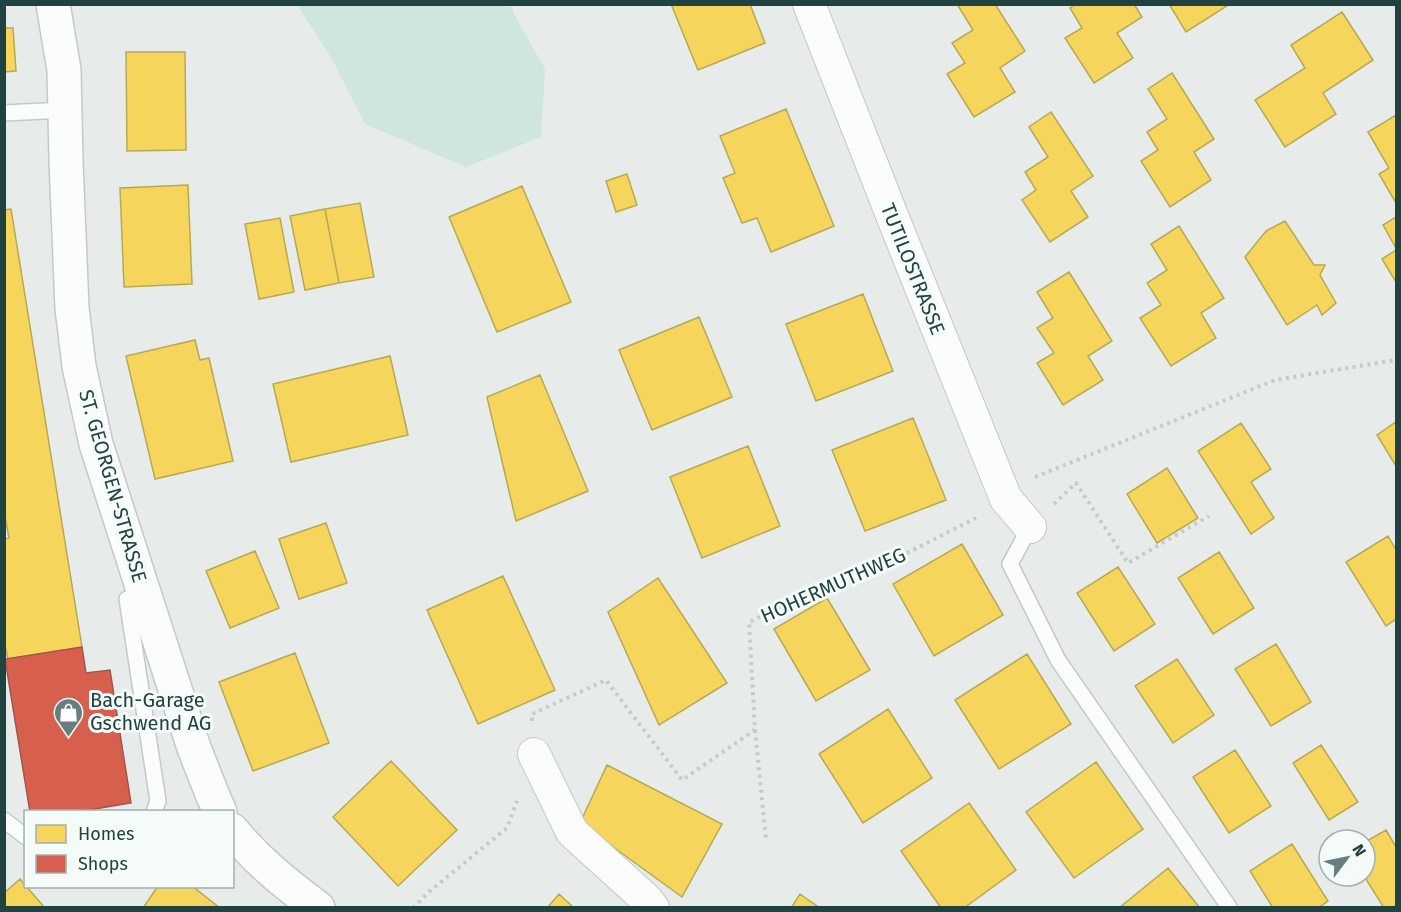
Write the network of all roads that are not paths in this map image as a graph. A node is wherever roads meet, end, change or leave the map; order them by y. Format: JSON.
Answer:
{"nodes":[{"id":1,"x":53,"y":4,"type":"edge"},
{"id":2,"x":809,"y":4,"type":"edge"},
{"id":3,"x":65,"y":110,"type":"junction"},
{"id":4,"x":4,"y":113,"type":"edge"},
{"id":5,"x":1030,"y":527,"type":"joint"},
{"id":6,"x":144,"y":594,"type":"junction"},
{"id":7,"x":534,"y":754,"type":"dead end"},
{"id":8,"x":155,"y":810,"type":"edge"},
{"id":9,"x":219,"y":810,"type":"edge"},
{"id":10,"x":4,"y":820,"type":"edge"},
{"id":11,"x":234,"y":832,"type":"edge"},
{"id":12,"x":24,"y":835,"type":"edge"},
{"id":13,"x":1229,"y":907,"type":"edge"},
{"id":14,"x":318,"y":908,"type":"edge"},
{"id":15,"x":653,"y":908,"type":"edge"}],
"edges":[{"from":1,"to":3,"type":"street","name":"ST. GEORGEN-STRASSE"},
{"from":2,"to":5,"type":"street","name":"TUTILOSTRASSE"},
{"from":3,"to":4,"type":"lane"},
{"from":3,"to":6,"type":"street","name":"ST. GEORGEN-STRASSE"},
{"from":5,"to":13,"type":"lane"},
{"from":6,"to":8,"type":"lane"},
{"from":6,"to":9,"type":"street","name":"ST. GEORGEN-STRASSE"},
{"from":7,"to":15,"type":"street"},
{"from":10,"to":12,"type":"lane"},
{"from":11,"to":14,"type":"street"}]}
